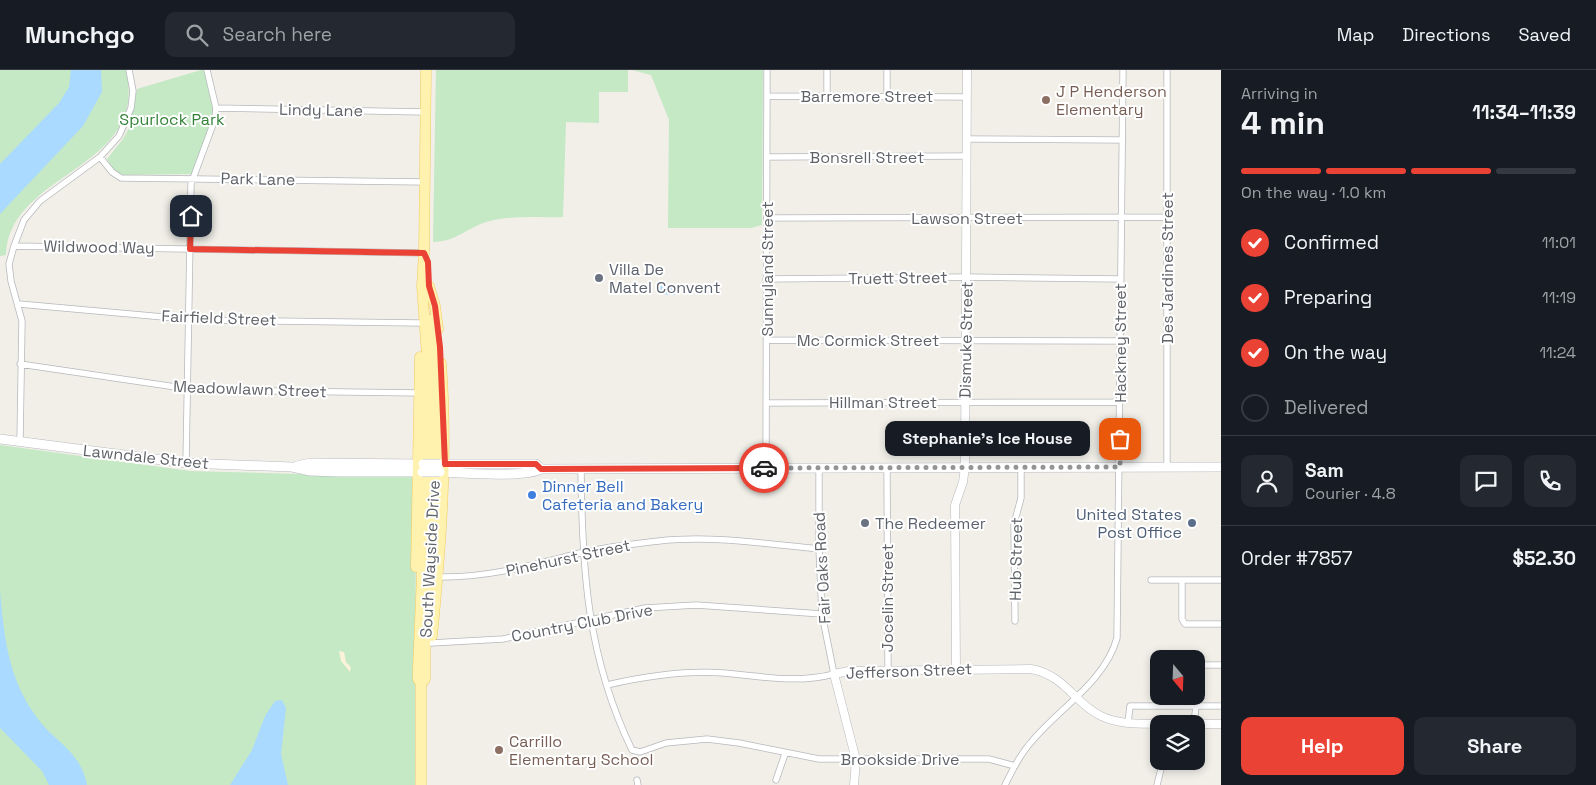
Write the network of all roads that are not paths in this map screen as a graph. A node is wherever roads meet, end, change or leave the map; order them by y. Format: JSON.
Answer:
{"nodes":[{"id":1,"x":129,"y":70,"type":"edge"},
{"id":2,"x":207,"y":70,"type":"edge"},
{"id":3,"x":426,"y":70,"type":"edge"},
{"id":4,"x":767,"y":70,"type":"edge"},
{"id":5,"x":827,"y":70,"type":"edge"},
{"id":6,"x":887,"y":70,"type":"edge"},
{"id":7,"x":967,"y":70,"type":"edge"},
{"id":8,"x":1123,"y":70,"type":"edge"},
{"id":9,"x":1167,"y":70,"type":"edge"},
{"id":10,"x":887,"y":95,"type":"junction"},
{"id":11,"x":767,"y":96,"type":"junction"},
{"id":12,"x":827,"y":96,"type":"junction"},
{"id":13,"x":967,"y":97,"type":"junction"},
{"id":14,"x":216,"y":108,"type":"junction"},
{"id":15,"x":426,"y":112,"type":"junction"},
{"id":16,"x":968,"y":139,"type":"junction"},
{"id":17,"x":1121,"y":140,"type":"junction"},
{"id":18,"x":967,"y":156,"type":"junction"},
{"id":19,"x":100,"y":157,"type":"junction"},
{"id":20,"x":767,"y":157,"type":"junction"},
{"id":21,"x":193,"y":178,"type":"junction"},
{"id":22,"x":425,"y":182,"type":"junction"},
{"id":23,"x":1167,"y":217,"type":"junction"},
{"id":24,"x":767,"y":218,"type":"junction"},
{"id":25,"x":966,"y":218,"type":"junction"},
{"id":26,"x":1121,"y":218,"type":"junction"},
{"id":27,"x":14,"y":246,"type":"junction"},
{"id":28,"x":190,"y":249,"type":"junction"},
{"id":29,"x":424,"y":253,"type":"junction"},
{"id":30,"x":967,"y":277,"type":"junction"},
{"id":31,"x":766,"y":279,"type":"junction"},
{"id":32,"x":1120,"y":279,"type":"junction"},
{"id":33,"x":425,"y":286,"type":"junction"},
{"id":34,"x":19,"y":304,"type":"junction"},
{"id":35,"x":189,"y":319,"type":"junction"},
{"id":36,"x":420,"y":323,"type":"junction"},
{"id":37,"x":766,"y":340,"type":"junction"},
{"id":38,"x":965,"y":340,"type":"junction"},
{"id":39,"x":1120,"y":340,"type":"junction"},
{"id":40,"x":20,"y":364,"type":"junction"},
{"id":41,"x":189,"y":389,"type":"junction"},
{"id":42,"x":421,"y":393,"type":"junction"},
{"id":43,"x":965,"y":402,"type":"junction"},
{"id":44,"x":1120,"y":402,"type":"junction"},
{"id":45,"x":766,"y":403,"type":"junction"},
{"id":46,"x":0,"y":439,"type":"edge"},
{"id":47,"x":20,"y":441,"type":"junction"},
{"id":48,"x":186,"y":463,"type":"junction"},
{"id":49,"x":965,"y":467,"type":"junction"},
{"id":50,"x":1021,"y":467,"type":"junction"},
{"id":51,"x":1120,"y":467,"type":"junction"},
{"id":52,"x":1167,"y":467,"type":"junction"},
{"id":53,"x":1221,"y":467,"type":"edge"},
{"id":54,"x":420,"y":468,"type":"junction"},
{"id":55,"x":442,"y":468,"type":"junction"},
{"id":56,"x":766,"y":468,"type":"junction"},
{"id":57,"x":819,"y":468,"type":"junction"},
{"id":58,"x":887,"y":468,"type":"junction"},
{"id":59,"x":581,"y":469,"type":"junction"},
{"id":60,"x":819,"y":549,"type":"junction"},
{"id":61,"x":582,"y":553,"type":"junction"},
{"id":62,"x":438,"y":577,"type":"junction"},
{"id":63,"x":1151,"y":580,"type":"dead end"},
{"id":64,"x":1182,"y":580,"type":"junction"},
{"id":65,"x":1221,"y":580,"type":"edge"},
{"id":66,"x":822,"y":614,"type":"junction"},
{"id":67,"x":590,"y":620,"type":"junction"},
{"id":68,"x":1015,"y":621,"type":"dead end"},
{"id":69,"x":1221,"y":624,"type":"edge"},
{"id":70,"x":431,"y":643,"type":"junction"},
{"id":71,"x":1221,"y":665,"type":"edge"},
{"id":72,"x":1205,"y":666,"type":"edge"},
{"id":73,"x":888,"y":669,"type":"junction"},
{"id":74,"x":956,"y":669,"type":"junction"},
{"id":75,"x":422,"y":672,"type":"junction"},
{"id":76,"x":834,"y":674,"type":"junction"},
{"id":77,"x":607,"y":685,"type":"junction"},
{"id":78,"x":1076,"y":696,"type":"junction"},
{"id":79,"x":1196,"y":706,"type":"junction"},
{"id":80,"x":1221,"y":706,"type":"edge"},
{"id":81,"x":1195,"y":715,"type":"edge"},
{"id":82,"x":1128,"y":723,"type":"junction"},
{"id":83,"x":1150,"y":724,"type":"edge"},
{"id":84,"x":1205,"y":724,"type":"edge"},
{"id":85,"x":1221,"y":724,"type":"edge"},
{"id":86,"x":785,"y":754,"type":"junction"},
{"id":87,"x":856,"y":760,"type":"junction"},
{"id":88,"x":1015,"y":766,"type":"junction"},
{"id":89,"x":1161,"y":770,"type":"edge"},
{"id":90,"x":776,"y":780,"type":"dead end"},
{"id":91,"x":421,"y":785,"type":"edge"},
{"id":92,"x":854,"y":785,"type":"edge"},
{"id":93,"x":1004,"y":785,"type":"edge"},
{"id":94,"x":1157,"y":785,"type":"edge"}],
"edges":[{"from":1,"to":19,"type":"street"},
{"from":2,"to":14,"type":"street"},
{"from":3,"to":15,"type":"main road","name":"South Wayside Drive"},
{"from":4,"to":11,"type":"street","name":"Sunnyland Street"},
{"from":5,"to":12,"type":"street"},
{"from":6,"to":10,"type":"street"},
{"from":7,"to":13,"type":"street","name":"Dismuke Street"},
{"from":8,"to":17,"type":"street","name":"Hackney Street"},
{"from":9,"to":23,"type":"street","name":"Des Jardines Street"},
{"from":10,"to":12,"type":"street","name":"Barremore Street"},
{"from":10,"to":13,"type":"street","name":"Barremore Street"},
{"from":11,"to":12,"type":"street","name":"Barremore Street"},
{"from":11,"to":20,"type":"street","name":"Sunnyland Street"},
{"from":13,"to":16,"type":"street","name":"Dismuke Street"},
{"from":14,"to":15,"type":"street","name":"Lindy Lane"},
{"from":14,"to":21,"type":"street"},
{"from":15,"to":22,"type":"main road","name":"South Wayside Drive"},
{"from":16,"to":17,"type":"street"},
{"from":16,"to":18,"type":"street","name":"Dismuke Street"},
{"from":17,"to":26,"type":"street","name":"Hackney Street"},
{"from":18,"to":20,"type":"street","name":"Bonsrell Street"},
{"from":18,"to":25,"type":"street","name":"Dismuke Street"},
{"from":19,"to":21,"type":"street","name":"Park Lane"},
{"from":19,"to":27,"type":"street"},
{"from":20,"to":24,"type":"street","name":"Sunnyland Street"},
{"from":21,"to":22,"type":"street","name":"Park Lane"},
{"from":21,"to":28,"type":"street"},
{"from":22,"to":29,"type":"main road","name":"South Wayside Drive"},
{"from":23,"to":26,"type":"street","name":"Lawson Street"},
{"from":23,"to":52,"type":"street","name":"Des Jardines Street"},
{"from":24,"to":25,"type":"street","name":"Lawson Street"},
{"from":24,"to":31,"type":"street","name":"Sunnyland Street"},
{"from":25,"to":26,"type":"street","name":"Lawson Street"},
{"from":25,"to":30,"type":"street","name":"Dismuke Street"},
{"from":26,"to":32,"type":"street","name":"Hackney Street"},
{"from":27,"to":28,"type":"street","name":"Wildwood Way"},
{"from":27,"to":34,"type":"street"},
{"from":28,"to":29,"type":"street","name":"Wildwood Way"},
{"from":28,"to":35,"type":"street"},
{"from":29,"to":33,"type":"main road","name":"South Wayside Drive"},
{"from":30,"to":31,"type":"street","name":"Truett Street"},
{"from":30,"to":32,"type":"street","name":"Truett Street"},
{"from":30,"to":38,"type":"street","name":"Dismuke Street"},
{"from":31,"to":37,"type":"street","name":"Sunnyland Street"},
{"from":32,"to":39,"type":"street","name":"Hackney Street"},
{"from":33,"to":36,"type":"main road"},
{"from":33,"to":55,"type":"main road"},
{"from":33,"to":75,"type":"main road","name":"South Wayside Drive"},
{"from":34,"to":35,"type":"street","name":"Fairfield Street"},
{"from":34,"to":40,"type":"street"},
{"from":35,"to":36,"type":"street","name":"Fairfield Street"},
{"from":35,"to":41,"type":"street"},
{"from":36,"to":42,"type":"main road"},
{"from":37,"to":38,"type":"street","name":"Mc Cormick Street"},
{"from":37,"to":45,"type":"street","name":"Sunnyland Street"},
{"from":38,"to":39,"type":"street","name":"Mc Cormick Street"},
{"from":38,"to":43,"type":"street","name":"Dismuke Street"},
{"from":39,"to":44,"type":"street","name":"Hackney Street"},
{"from":40,"to":41,"type":"street","name":"Meadowlawn Street"},
{"from":40,"to":47,"type":"street"},
{"from":41,"to":42,"type":"street","name":"Meadowlawn Street"},
{"from":41,"to":48,"type":"street"},
{"from":42,"to":54,"type":"main road"},
{"from":43,"to":44,"type":"street","name":"Hillman Street"},
{"from":43,"to":45,"type":"street","name":"Hillman Street"},
{"from":43,"to":49,"type":"street","name":"Dismuke Street"},
{"from":44,"to":51,"type":"street","name":"Hackney Street"},
{"from":45,"to":56,"type":"street","name":"Sunnyland Street"},
{"from":46,"to":47,"type":"main road","name":"Lawndale Street"},
{"from":47,"to":48,"type":"main road","name":"Lawndale Street"},
{"from":48,"to":54,"type":"main road","name":"Lawndale Street"},
{"from":49,"to":50,"type":"main road","name":"Lawndale Street"},
{"from":49,"to":58,"type":"main road","name":"Lawndale Street"},
{"from":49,"to":74,"type":"street","name":"Dismuke Street"},
{"from":50,"to":51,"type":"main road","name":"Lawndale Street"},
{"from":50,"to":68,"type":"street","name":"Hub Street"},
{"from":51,"to":52,"type":"main road","name":"Lawndale Street"},
{"from":51,"to":78,"type":"street","name":"Hackney Street"},
{"from":52,"to":53,"type":"main road","name":"Lawndale Street"},
{"from":54,"to":55,"type":"main road","name":"Lawndale Street","bridge":true},
{"from":54,"to":75,"type":"main road"},
{"from":55,"to":59,"type":"main road","name":"Lawndale Street"},
{"from":55,"to":62,"type":"main road"},
{"from":56,"to":57,"type":"main road","name":"Lawndale Street"},
{"from":56,"to":59,"type":"main road","name":"Lawndale Street"},
{"from":57,"to":58,"type":"main road","name":"Lawndale Street"},
{"from":57,"to":60,"type":"street","name":"Fair Oaks Road"},
{"from":58,"to":73,"type":"street","name":"Jocelin Street"},
{"from":59,"to":61,"type":"street"},
{"from":60,"to":61,"type":"street","name":"Pinehurst Street"},
{"from":60,"to":66,"type":"street","name":"Fair Oaks Road"},
{"from":61,"to":62,"type":"street","name":"Pinehurst Street"},
{"from":61,"to":67,"type":"street"},
{"from":62,"to":70,"type":"main road"},
{"from":63,"to":64,"type":"street"},
{"from":64,"to":65,"type":"street"},
{"from":64,"to":69,"type":"street"},
{"from":66,"to":67,"type":"street","name":"Country Club Drive"},
{"from":66,"to":76,"type":"street","name":"Fair Oaks Road"},
{"from":67,"to":70,"type":"street","name":"Country Club Drive"},
{"from":67,"to":77,"type":"street"},
{"from":70,"to":75,"type":"main road"},
{"from":71,"to":72,"type":"street"},
{"from":73,"to":74,"type":"street","name":"Jefferson Street"},
{"from":73,"to":76,"type":"street","name":"Jefferson Street"},
{"from":74,"to":78,"type":"street","name":"Jefferson Street"},
{"from":75,"to":91,"type":"main road","name":"South Wayside Drive"},
{"from":76,"to":77,"type":"street","name":"Jefferson Street"},
{"from":76,"to":87,"type":"street","name":"Fair Oaks Road"},
{"from":77,"to":86,"type":"street","name":"Brookside Drive"},
{"from":78,"to":82,"type":"street","name":"Jefferson Street"},
{"from":78,"to":88,"type":"street","name":"Hackney Street"},
{"from":79,"to":80,"type":"street"},
{"from":79,"to":81,"type":"street"},
{"from":79,"to":82,"type":"street"},
{"from":82,"to":83,"type":"street","name":"Jefferson Street"},
{"from":84,"to":85,"type":"street"},
{"from":86,"to":87,"type":"street","name":"Brookside Drive"},
{"from":86,"to":90,"type":"street"},
{"from":87,"to":88,"type":"street","name":"Brookside Drive"},
{"from":87,"to":92,"type":"street","name":"Fair Oaks Road"},
{"from":88,"to":93,"type":"street","name":"Hackney Street"},
{"from":89,"to":94,"type":"street"}]}
